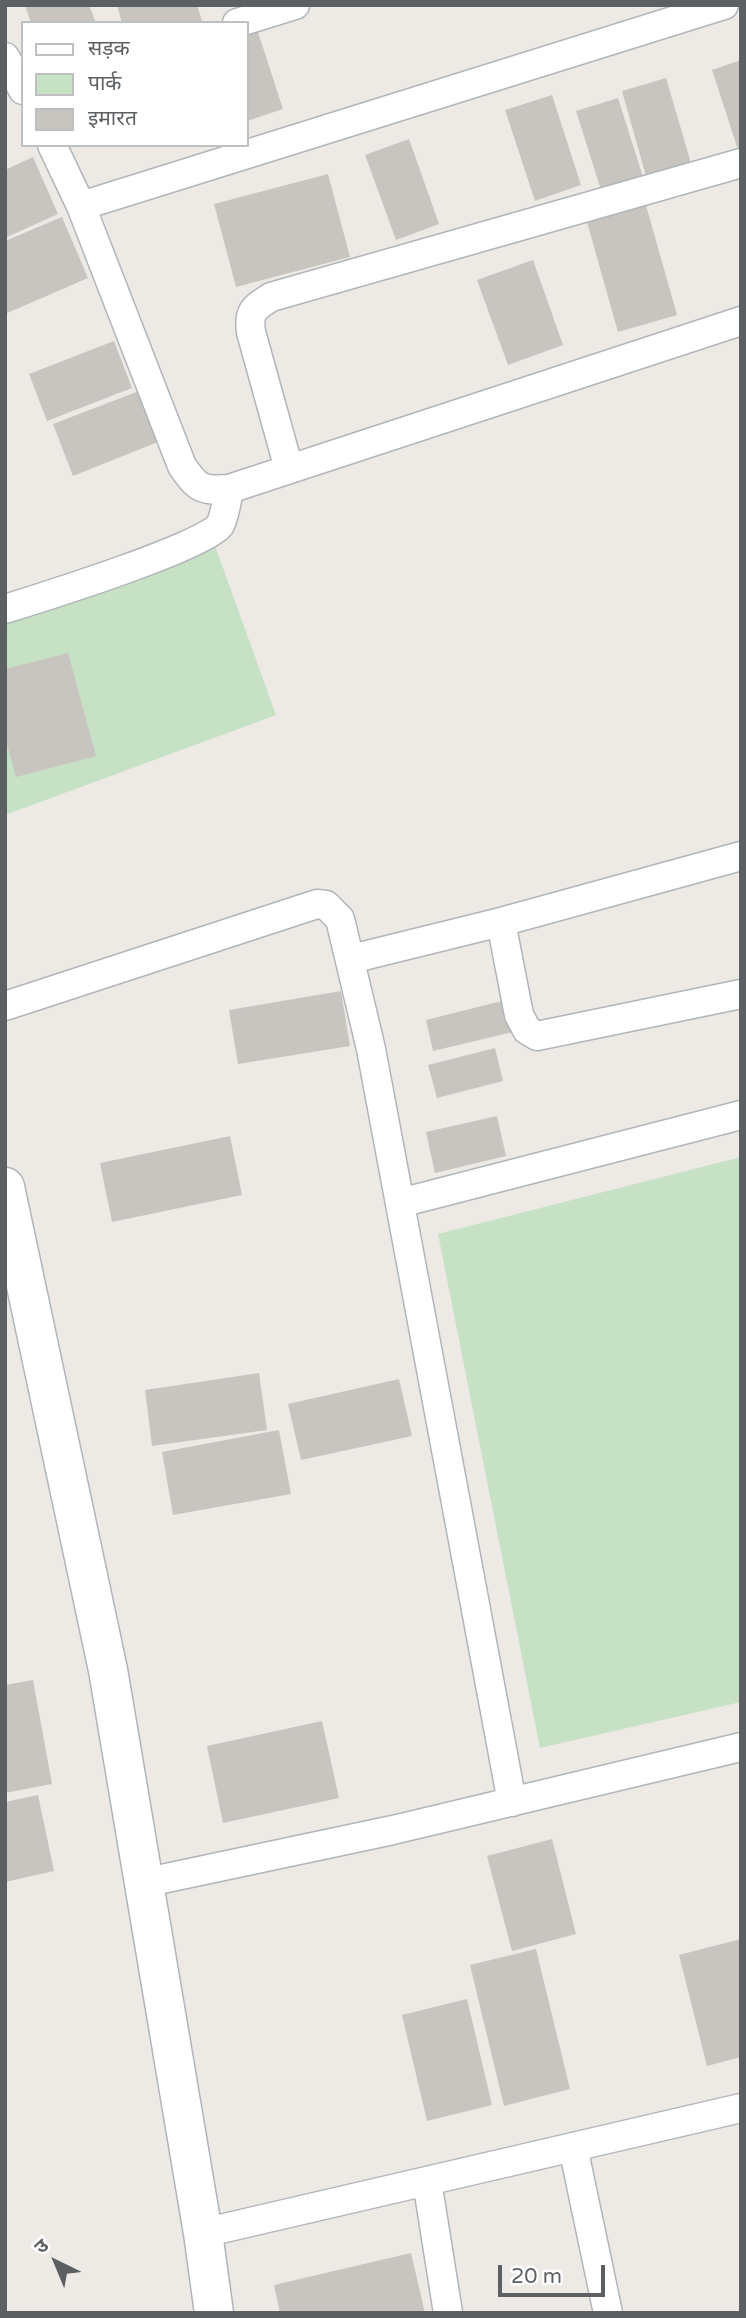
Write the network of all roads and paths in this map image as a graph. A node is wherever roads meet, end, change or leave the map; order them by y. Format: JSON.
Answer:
{"nodes":[{"id":1,"x":295,"y":5,"type":"edge"},
{"id":2,"x":724,"y":5,"type":"edge"},
{"id":3,"x":243,"y":21,"type":"edge"},
{"id":4,"x":5,"y":57,"type":"edge"},
{"id":5,"x":21,"y":87,"type":"edge"},
{"id":6,"x":53,"y":147,"type":"edge"},
{"id":7,"x":741,"y":163,"type":"edge"},
{"id":8,"x":81,"y":206,"type":"junction"},
{"id":9,"x":741,"y":321,"type":"edge"},
{"id":10,"x":289,"y":469,"type":"junction"},
{"id":11,"x":229,"y":489,"type":"junction"},
{"id":12,"x":5,"y":609,"type":"edge"},
{"id":13,"x":741,"y":856,"type":"edge"},
{"id":14,"x":501,"y":922,"type":"junction"},
{"id":15,"x":351,"y":959,"type":"junction"},
{"id":16,"x":741,"y":994,"type":"edge"},
{"id":17,"x":5,"y":1006,"type":"edge"},
{"id":18,"x":741,"y":1115,"type":"edge"},
{"id":19,"x":5,"y":1187,"type":"edge"},
{"id":20,"x":400,"y":1203,"type":"junction"},
{"id":21,"x":741,"y":1747,"type":"edge"},
{"id":22,"x":512,"y":1802,"type":"junction"},
{"id":23,"x":143,"y":1883,"type":"junction"},
{"id":24,"x":741,"y":2108,"type":"edge"},
{"id":25,"x":573,"y":2147,"type":"junction"},
{"id":26,"x":427,"y":2181,"type":"junction"},
{"id":27,"x":203,"y":2233,"type":"junction"},
{"id":28,"x":214,"y":2313,"type":"edge"},
{"id":29,"x":448,"y":2313,"type":"edge"},
{"id":30,"x":608,"y":2313,"type":"edge"}],
"edges":[{"from":1,"to":3,"type":"street"},
{"from":2,"to":8,"type":"street"},
{"from":4,"to":5,"type":"street"},
{"from":6,"to":8,"type":"street"},
{"from":7,"to":10,"type":"street"},
{"from":8,"to":11,"type":"street"},
{"from":9,"to":10,"type":"street"},
{"from":10,"to":11,"type":"street"},
{"from":11,"to":12,"type":"street"},
{"from":13,"to":14,"type":"street"},
{"from":14,"to":15,"type":"street"},
{"from":14,"to":16,"type":"street"},
{"from":15,"to":17,"type":"street"},
{"from":15,"to":20,"type":"street"},
{"from":18,"to":20,"type":"street"},
{"from":19,"to":23,"type":"street"},
{"from":20,"to":22,"type":"street"},
{"from":21,"to":22,"type":"street"},
{"from":22,"to":23,"type":"street"},
{"from":23,"to":27,"type":"street"},
{"from":24,"to":25,"type":"street"},
{"from":25,"to":26,"type":"street"},
{"from":25,"to":30,"type":"street"},
{"from":26,"to":27,"type":"street"},
{"from":26,"to":29,"type":"street"},
{"from":27,"to":28,"type":"street"}]}
